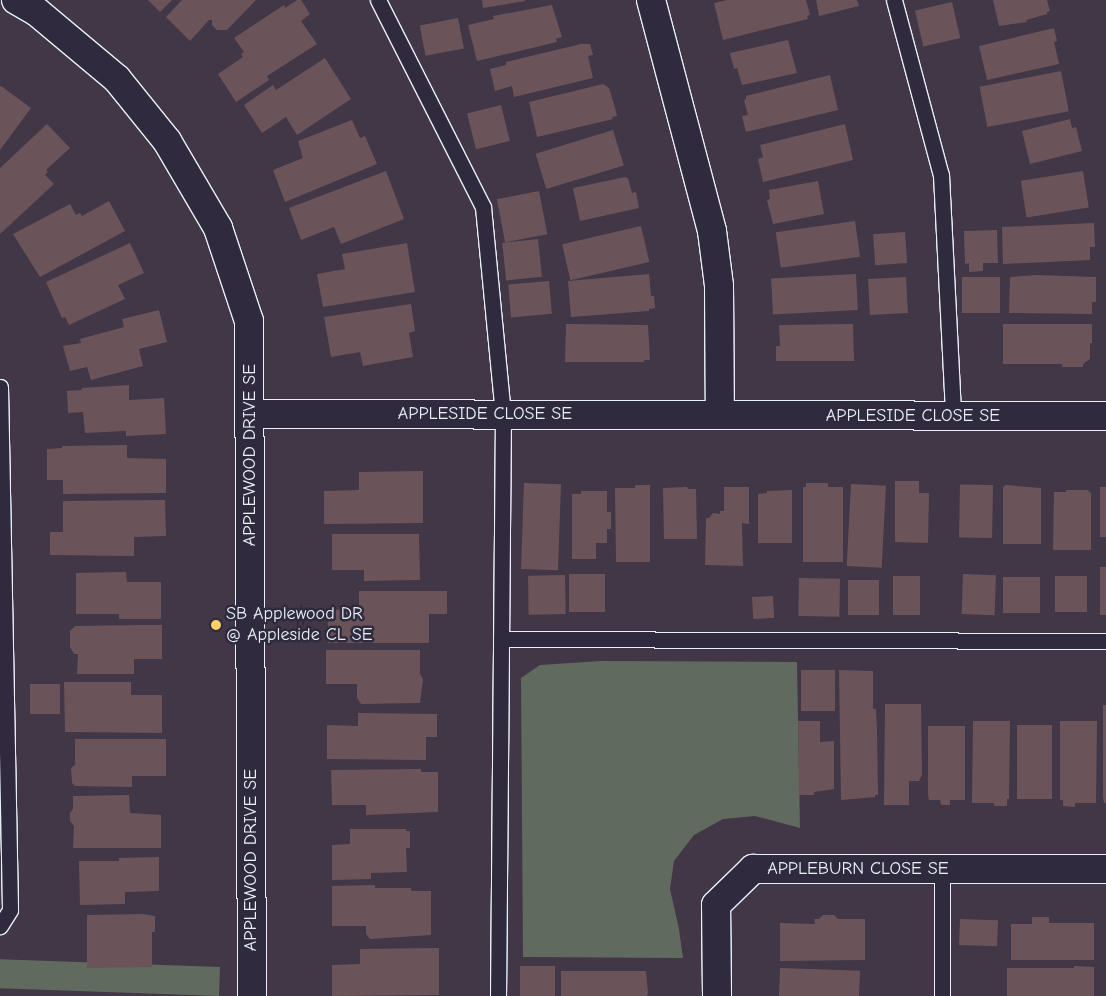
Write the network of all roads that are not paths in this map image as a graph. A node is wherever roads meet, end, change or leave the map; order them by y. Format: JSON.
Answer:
{"nodes":[{"id":1,"x":16,"y":0,"type":"edge"},
{"id":2,"x":378,"y":0,"type":"edge"},
{"id":3,"x":650,"y":0,"type":"edge"},
{"id":4,"x":894,"y":0,"type":"edge"},
{"id":5,"x":0,"y":387,"type":"edge"},
{"id":6,"x":250,"y":414,"type":"junction"},
{"id":7,"x":503,"y":414,"type":"junction"},
{"id":8,"x":720,"y":414,"type":"junction"},
{"id":9,"x":953,"y":416,"type":"junction"},
{"id":10,"x":1106,"y":416,"type":"edge"},
{"id":11,"x":501,"y":639,"type":"junction"},
{"id":12,"x":1106,"y":641,"type":"edge"},
{"id":13,"x":1106,"y":869,"type":"edge"},
{"id":14,"x":942,"y":870,"type":"junction"},
{"id":15,"x":0,"y":926,"type":"edge"},
{"id":16,"x":252,"y":996,"type":"edge"},
{"id":17,"x":498,"y":996,"type":"edge"},
{"id":18,"x":717,"y":996,"type":"edge"},
{"id":19,"x":942,"y":996,"type":"edge"}],
"edges":[{"from":1,"to":6,"type":"street","name":"APPLEWOOD DRIVE SE"},
{"from":2,"to":7,"type":"lane"},
{"from":3,"to":8,"type":"street"},
{"from":4,"to":9,"type":"lane"},
{"from":5,"to":15,"type":"lane"},
{"from":6,"to":7,"type":"street","name":"APPLESIDE CLOSE SE"},
{"from":6,"to":16,"type":"street","name":"APPLEWOOD DRIVE SE"},
{"from":7,"to":8,"type":"street","name":"APPLESIDE CLOSE SE"},
{"from":7,"to":11,"type":"lane"},
{"from":8,"to":9,"type":"street","name":"APPLESIDE CLOSE SE"},
{"from":9,"to":10,"type":"street","name":"APPLESIDE CLOSE SE"},
{"from":11,"to":12,"type":"lane"},
{"from":11,"to":17,"type":"lane"},
{"from":13,"to":14,"type":"street","name":"APPLEBURN CLOSE SE"},
{"from":14,"to":18,"type":"street","name":"APPLEBURN CLOSE SE"},
{"from":14,"to":19,"type":"lane"}]}
